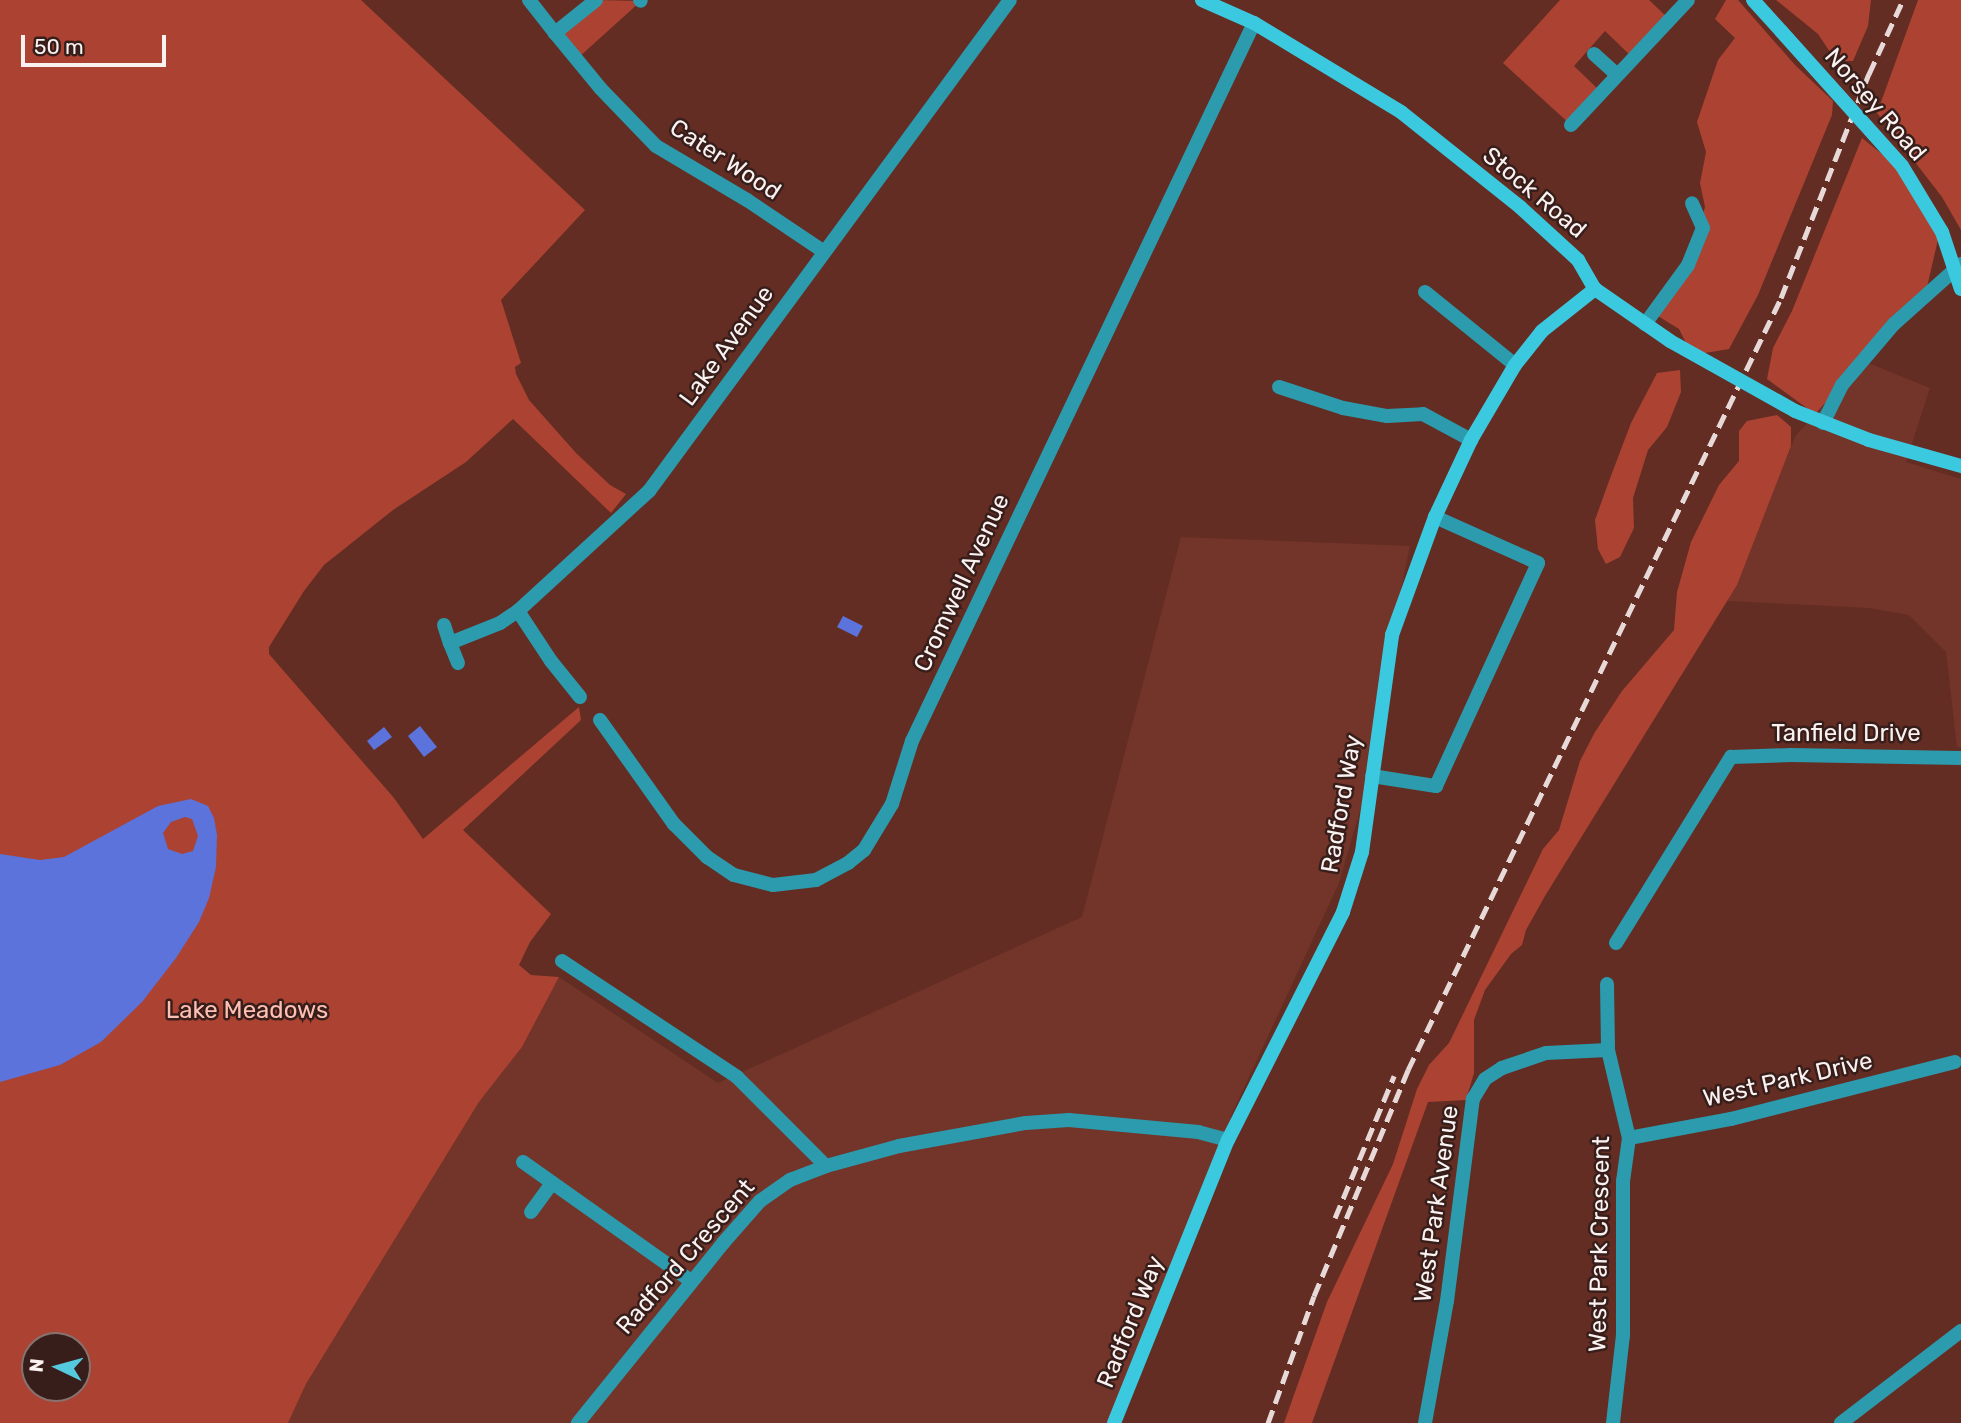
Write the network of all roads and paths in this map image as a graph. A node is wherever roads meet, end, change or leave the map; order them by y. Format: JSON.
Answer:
{"nodes":[{"id":1,"x":529,"y":0,"type":"edge"},
{"id":2,"x":596,"y":0,"type":"edge"},
{"id":3,"x":1010,"y":0,"type":"edge"},
{"id":4,"x":1202,"y":0,"type":"edge"},
{"id":5,"x":1688,"y":0,"type":"edge"},
{"id":6,"x":1753,"y":0,"type":"edge"},
{"id":7,"x":1254,"y":23,"type":"junction"},
{"id":8,"x":555,"y":33,"type":"junction"},
{"id":9,"x":1594,"y":54,"type":"dead end"},
{"id":10,"x":1617,"y":75,"type":"junction"},
{"id":11,"x":1571,"y":125,"type":"dead end"},
{"id":12,"x":1692,"y":203,"type":"dead end"},
{"id":13,"x":823,"y":251,"type":"junction"},
{"id":14,"x":1958,"y":267,"type":"edge"},
{"id":15,"x":1595,"y":289,"type":"junction"},
{"id":16,"x":1961,"y":289,"type":"edge"},
{"id":17,"x":1425,"y":292,"type":"dead end"},
{"id":18,"x":1645,"y":324,"type":"junction"},
{"id":19,"x":1515,"y":365,"type":"junction"},
{"id":20,"x":1279,"y":387,"type":"dead end"},
{"id":21,"x":1823,"y":423,"type":"junction"},
{"id":22,"x":1471,"y":440,"type":"junction"},
{"id":23,"x":1961,"y":466,"type":"edge"},
{"id":24,"x":1435,"y":517,"type":"junction"},
{"id":25,"x":518,"y":611,"type":"junction"},
{"id":26,"x":444,"y":625,"type":"dead end"},
{"id":27,"x":450,"y":643,"type":"junction"},
{"id":28,"x":458,"y":663,"type":"dead end"},
{"id":29,"x":580,"y":696,"type":"dead end"},
{"id":30,"x":600,"y":720,"type":"dead end"},
{"id":31,"x":1961,"y":758,"type":"edge"},
{"id":32,"x":1372,"y":776,"type":"junction"},
{"id":33,"x":1616,"y":943,"type":"dead end"},
{"id":34,"x":562,"y":961,"type":"dead end"},
{"id":35,"x":1607,"y":984,"type":"dead end"},
{"id":36,"x":1608,"y":1050,"type":"junction"},
{"id":37,"x":1955,"y":1062,"type":"dead end"},
{"id":38,"x":1629,"y":1138,"type":"junction"},
{"id":39,"x":1228,"y":1140,"type":"junction"},
{"id":40,"x":523,"y":1162,"type":"dead end"},
{"id":41,"x":827,"y":1166,"type":"junction"},
{"id":42,"x":552,"y":1183,"type":"junction"},
{"id":43,"x":531,"y":1212,"type":"dead end"},
{"id":44,"x":691,"y":1281,"type":"junction"},
{"id":45,"x":1961,"y":1331,"type":"edge"},
{"id":46,"x":578,"y":1423,"type":"edge"},
{"id":47,"x":1114,"y":1423,"type":"edge"},
{"id":48,"x":1425,"y":1423,"type":"edge"},
{"id":49,"x":1613,"y":1423,"type":"edge"},
{"id":50,"x":1841,"y":1423,"type":"edge"}],
"edges":[{"from":1,"to":8,"type":"street","name":"Cater Wood"},
{"from":2,"to":8,"type":"street"},
{"from":3,"to":13,"type":"street","name":"Lake Avenue"},
{"from":4,"to":7,"type":"street","name":"Stock Road"},
{"from":5,"to":10,"type":"street"},
{"from":6,"to":14,"type":"street","name":"Norsey Road","bridge":true},
{"from":7,"to":15,"type":"street","name":"Stock Road"},
{"from":7,"to":30,"type":"street","name":"Cromwell Avenue"},
{"from":8,"to":13,"type":"street","name":"Cater Wood"},
{"from":9,"to":10,"type":"street"},
{"from":10,"to":11,"type":"street"},
{"from":12,"to":18,"type":"street"},
{"from":13,"to":25,"type":"street","name":"Lake Avenue"},
{"from":14,"to":16,"type":"street","name":"Norsey Road"},
{"from":14,"to":21,"type":"street"},
{"from":15,"to":18,"type":"street","name":"Stock Road"},
{"from":15,"to":19,"type":"street","name":"Radford Way"},
{"from":17,"to":19,"type":"street"},
{"from":18,"to":21,"type":"street","name":"Stock Road","bridge":true},
{"from":19,"to":22,"type":"street","name":"Radford Way"},
{"from":20,"to":22,"type":"street"},
{"from":21,"to":23,"type":"street","name":"Stock Road"},
{"from":22,"to":24,"type":"street","name":"Radford Way"},
{"from":24,"to":32,"type":"street","name":"Radford Way"},
{"from":24,"to":32,"type":"street"},
{"from":25,"to":27,"type":"street","name":"Lake Avenue"},
{"from":25,"to":29,"type":"street"},
{"from":26,"to":27,"type":"street"},
{"from":27,"to":28,"type":"street"},
{"from":31,"to":33,"type":"street","name":"Tanfield Drive"},
{"from":32,"to":39,"type":"street","name":"Radford Way"},
{"from":34,"to":41,"type":"street"},
{"from":35,"to":36,"type":"street","name":"West Park Crescent"},
{"from":36,"to":38,"type":"street","name":"West Park Crescent"},
{"from":36,"to":48,"type":"street","name":"West Park Avenue"},
{"from":37,"to":38,"type":"street","name":"West Park Drive"},
{"from":38,"to":49,"type":"street","name":"West Park Crescent"},
{"from":39,"to":41,"type":"street","name":"Radford Crescent"},
{"from":39,"to":47,"type":"street","name":"Radford Way"},
{"from":40,"to":42,"type":"street"},
{"from":41,"to":44,"type":"street","name":"Radford Crescent"},
{"from":42,"to":43,"type":"street"},
{"from":42,"to":44,"type":"street"},
{"from":44,"to":46,"type":"street","name":"Radford Crescent"},
{"from":45,"to":50,"type":"street"}]}
